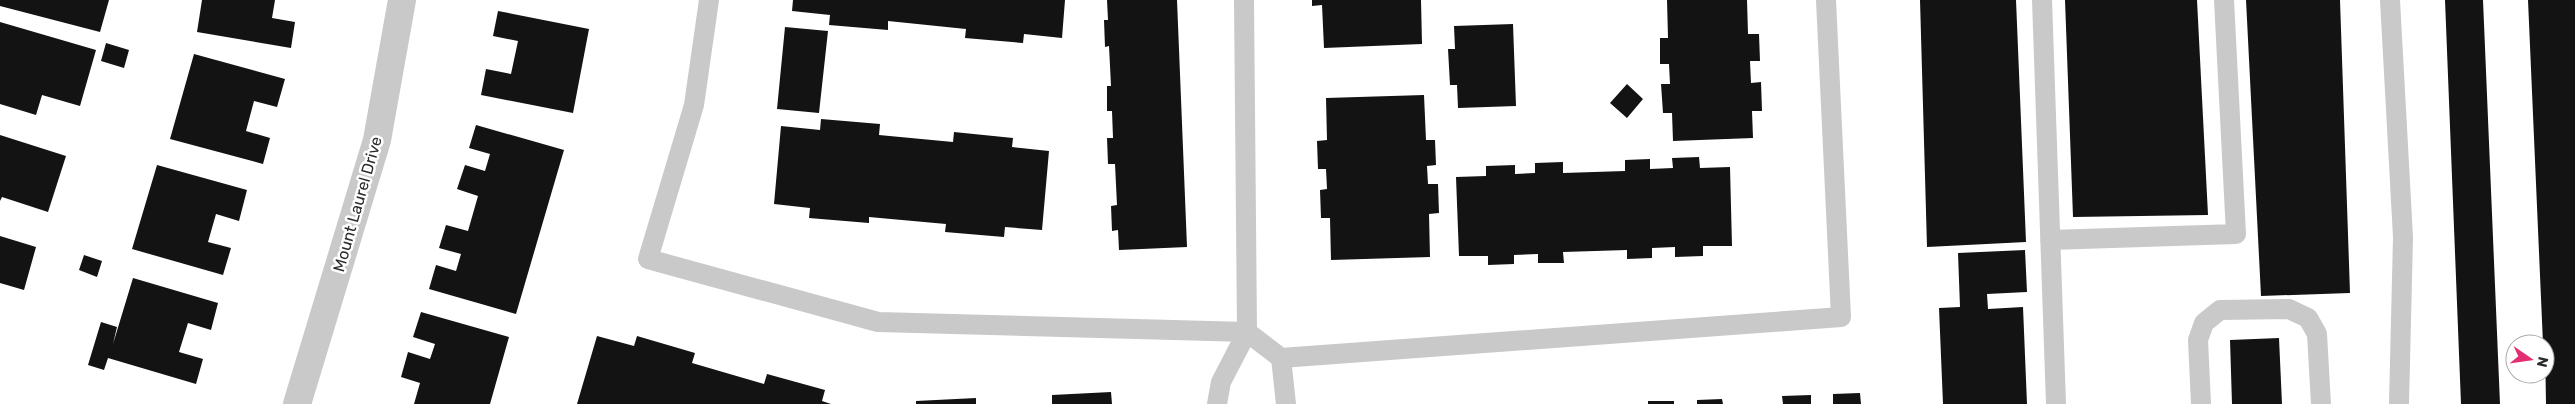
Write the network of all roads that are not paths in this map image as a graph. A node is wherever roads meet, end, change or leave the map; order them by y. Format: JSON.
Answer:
{"nodes":[{"id":1,"x":402,"y":0,"type":"edge"},
{"id":2,"x":709,"y":0,"type":"edge"},
{"id":3,"x":1244,"y":0,"type":"edge"},
{"id":4,"x":1826,"y":0,"type":"edge"},
{"id":5,"x":2042,"y":0,"type":"edge"},
{"id":6,"x":2224,"y":0,"type":"edge"},
{"id":7,"x":2390,"y":0,"type":"edge"},
{"id":8,"x":2050,"y":240,"type":"junction"},
{"id":9,"x":1247,"y":332,"type":"junction"},
{"id":10,"x":1281,"y":358,"type":"junction"},
{"id":11,"x":297,"y":404,"type":"edge"},
{"id":12,"x":1217,"y":404,"type":"edge"},
{"id":13,"x":1286,"y":404,"type":"edge"},
{"id":14,"x":2056,"y":404,"type":"edge"},
{"id":15,"x":2201,"y":404,"type":"edge"},
{"id":16,"x":2321,"y":404,"type":"edge"},
{"id":17,"x":2399,"y":404,"type":"edge"}],
"edges":[{"from":1,"to":11,"type":"street","name":"Mount Laurel Drive"},
{"from":2,"to":9,"type":"lane"},
{"from":3,"to":9,"type":"lane"},
{"from":4,"to":10,"type":"lane"},
{"from":5,"to":8,"type":"lane"},
{"from":6,"to":8,"type":"lane"},
{"from":7,"to":17,"type":"lane"},
{"from":8,"to":14,"type":"lane"},
{"from":9,"to":10,"type":"lane"},
{"from":9,"to":12,"type":"lane"},
{"from":10,"to":13,"type":"lane"},
{"from":15,"to":16,"type":"lane"}]}
